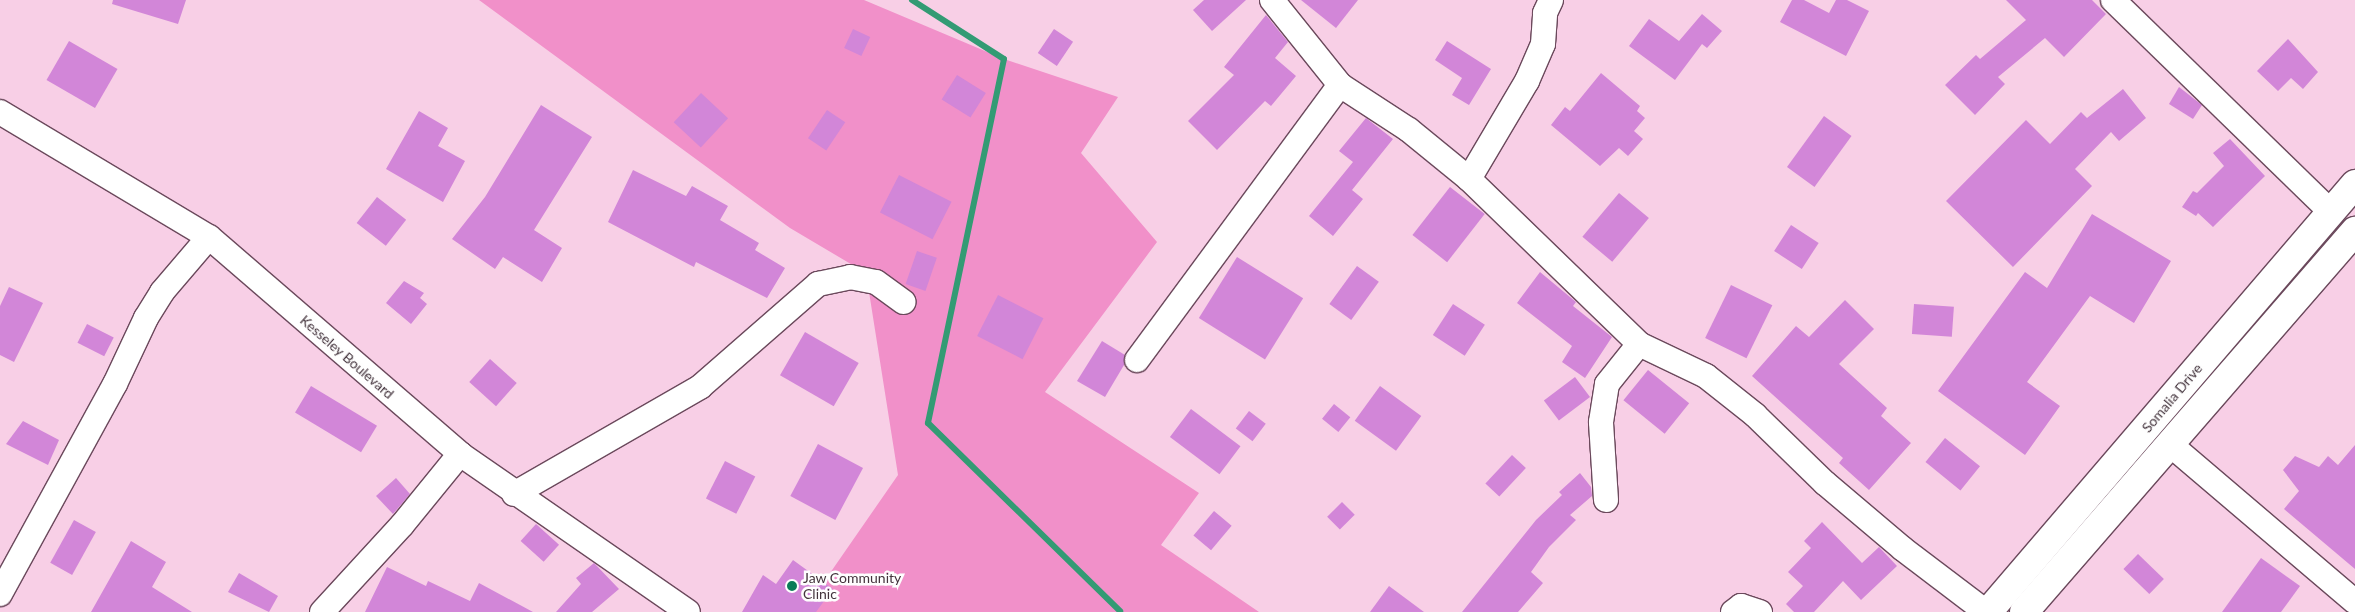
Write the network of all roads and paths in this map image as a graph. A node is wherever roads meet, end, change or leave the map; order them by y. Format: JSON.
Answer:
{"nodes":[{"id":1,"x":1272,"y":0,"type":"edge"},
{"id":2,"x":2113,"y":0,"type":"edge"},
{"id":3,"x":1545,"y":4,"type":"edge"},
{"id":4,"x":1340,"y":85,"type":"junction"},
{"id":5,"x":0,"y":112,"type":"edge"},
{"id":6,"x":1469,"y":179,"type":"junction"},
{"id":7,"x":2355,"y":184,"type":"edge"},
{"id":8,"x":2331,"y":212,"type":"junction"},
{"id":9,"x":2355,"y":231,"type":"edge"},
{"id":10,"x":208,"y":237,"type":"junction"},
{"id":11,"x":904,"y":302,"type":"dead end"},
{"id":12,"x":1638,"y":344,"type":"junction"},
{"id":13,"x":1137,"y":360,"type":"dead end"},
{"id":14,"x":2172,"y":446,"type":"junction"},
{"id":15,"x":460,"y":454,"type":"junction"},
{"id":16,"x":514,"y":494,"type":"junction"},
{"id":17,"x":1606,"y":500,"type":"dead end"},
{"id":18,"x":0,"y":594,"type":"edge"},
{"id":19,"x":2355,"y":602,"type":"edge"},
{"id":20,"x":322,"y":612,"type":"edge"},
{"id":21,"x":688,"y":612,"type":"edge"},
{"id":22,"x":1733,"y":612,"type":"edge"},
{"id":23,"x":1760,"y":612,"type":"edge"},
{"id":24,"x":1987,"y":612,"type":"edge"},
{"id":25,"x":2024,"y":612,"type":"edge"}],
"edges":[{"from":1,"to":4,"type":"street"},
{"from":2,"to":8,"type":"street"},
{"from":3,"to":6,"type":"street"},
{"from":4,"to":6,"type":"street"},
{"from":4,"to":13,"type":"street"},
{"from":5,"to":10,"type":"street","name":"Kesseley Boulevard"},
{"from":6,"to":12,"type":"street"},
{"from":7,"to":8,"type":"main road","name":"Somalia Drive"},
{"from":8,"to":24,"type":"main road","name":"Somalia Drive"},
{"from":9,"to":14,"type":"main road"},
{"from":10,"to":15,"type":"street","name":"Kesseley Boulevard"},
{"from":10,"to":18,"type":"street"},
{"from":11,"to":16,"type":"street"},
{"from":12,"to":17,"type":"street"},
{"from":12,"to":24,"type":"street"},
{"from":14,"to":19,"type":"street"},
{"from":14,"to":25,"type":"main road"},
{"from":15,"to":16,"type":"street","name":"Kesseley Boulevard"},
{"from":15,"to":20,"type":"street"},
{"from":16,"to":21,"type":"street","name":"Kesseley Boulevard"},
{"from":22,"to":23,"type":"street"}]}
